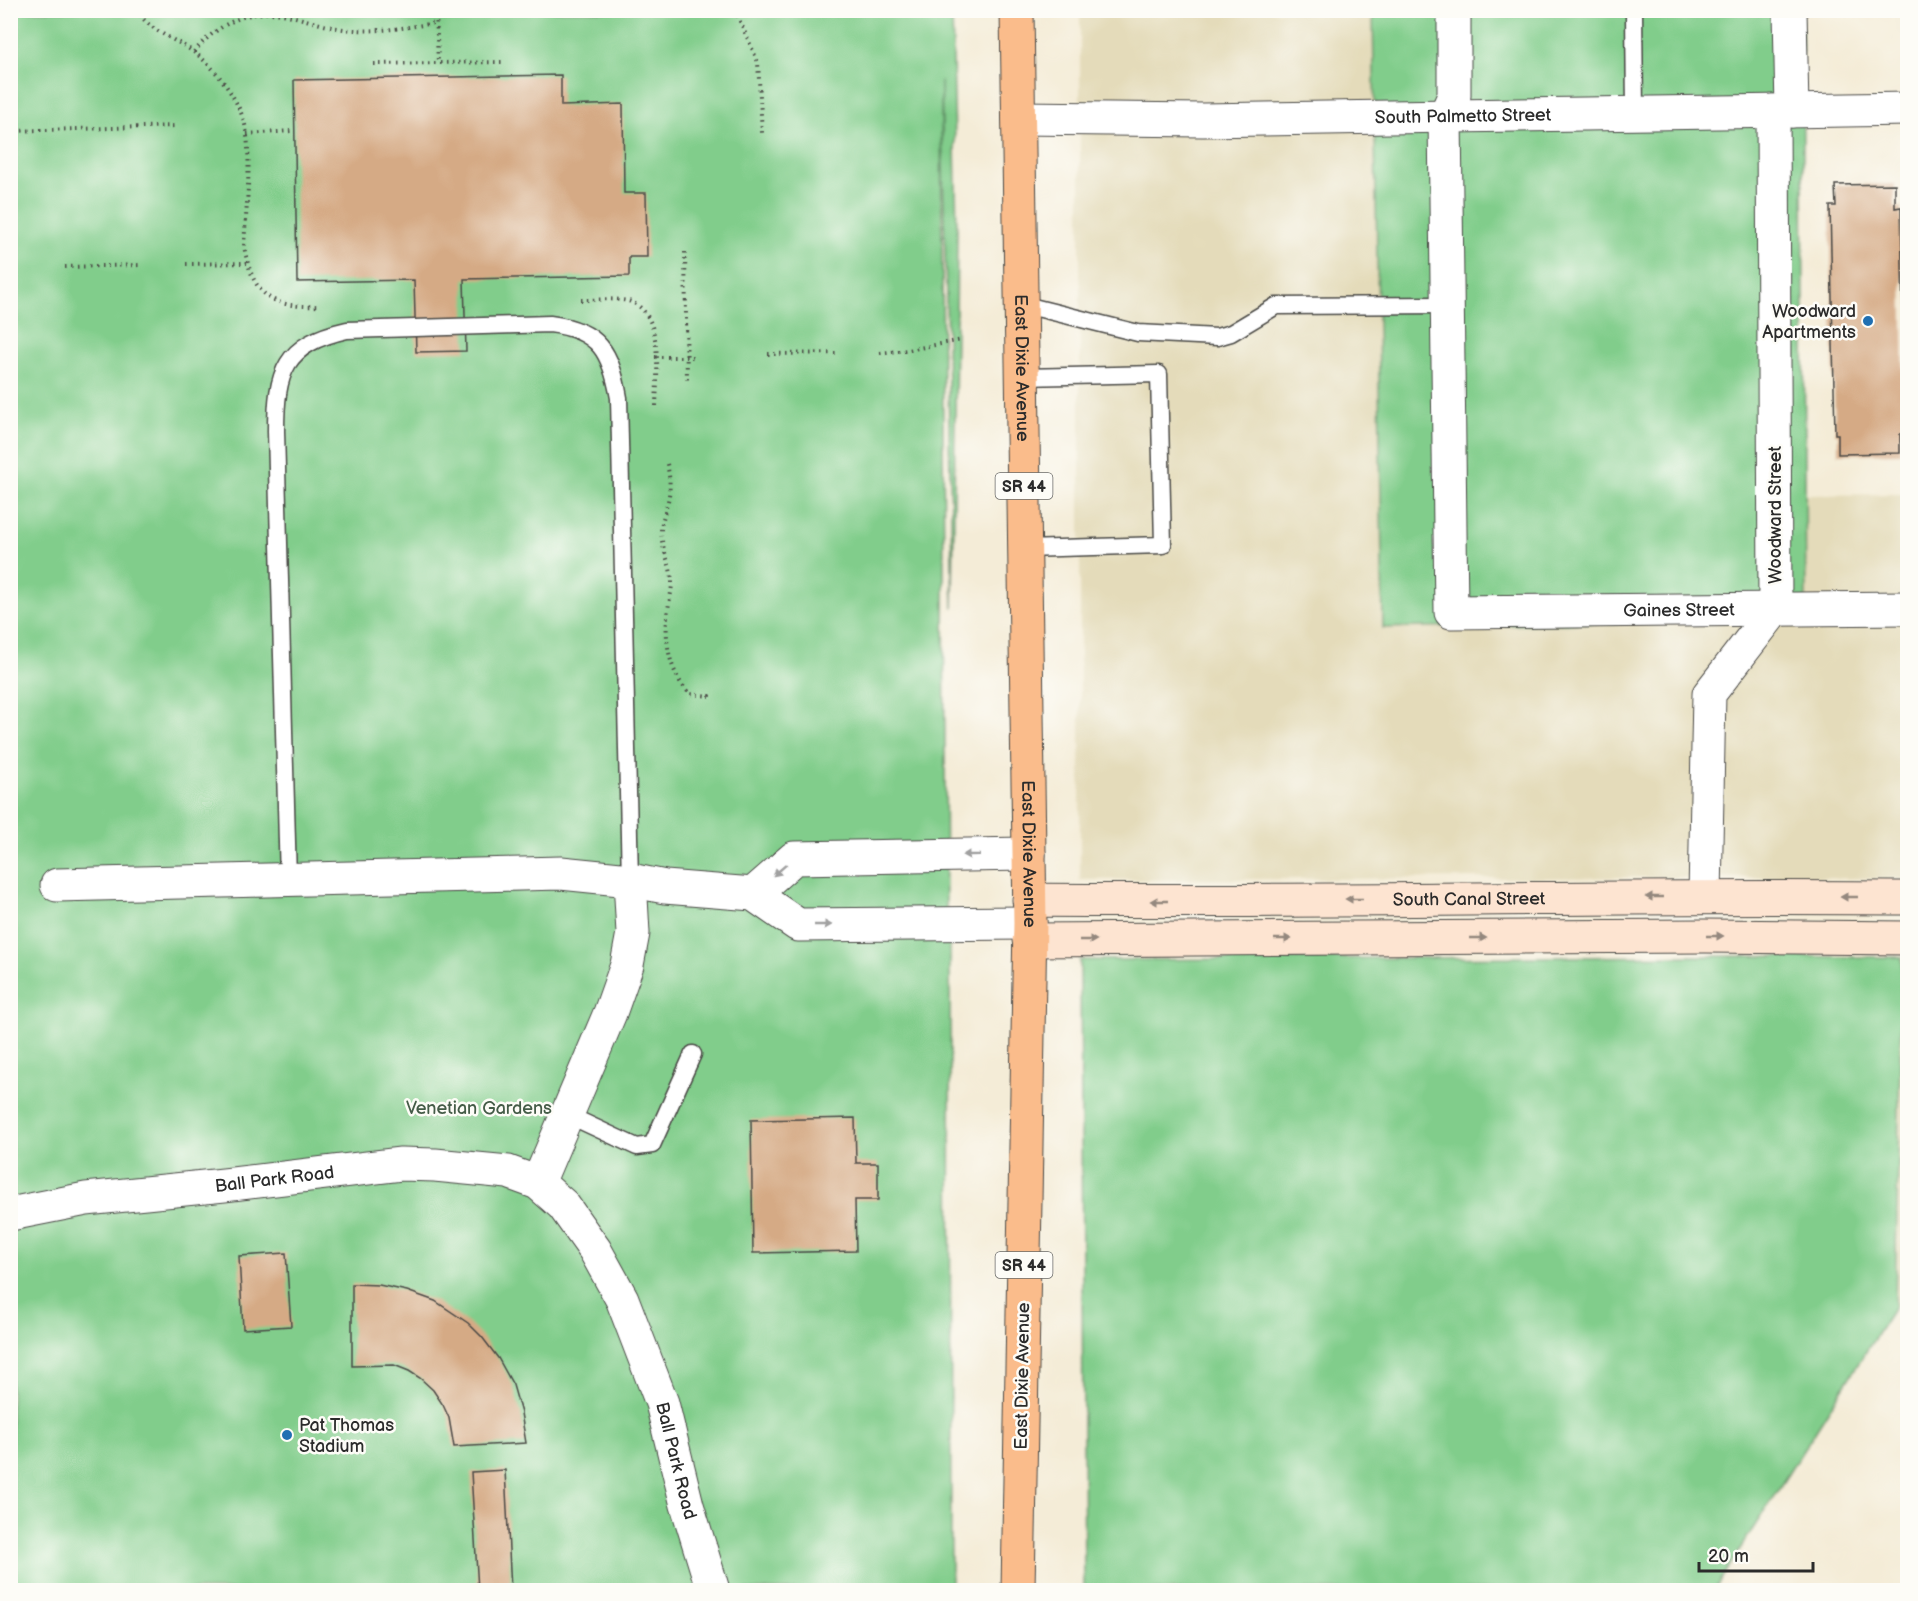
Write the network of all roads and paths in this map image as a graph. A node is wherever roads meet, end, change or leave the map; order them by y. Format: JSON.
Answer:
{"nodes":[{"id":1,"x":136,"y":10,"type":"edge"},
{"id":2,"x":436,"y":10,"type":"edge"},
{"id":3,"x":735,"y":10,"type":"edge"},
{"id":4,"x":1017,"y":10,"type":"edge"},
{"id":5,"x":1454,"y":10,"type":"edge"},
{"id":6,"x":1634,"y":10,"type":"edge"},
{"id":7,"x":1790,"y":10,"type":"edge"},
{"id":8,"x":436,"y":23,"type":"junction"},
{"id":9,"x":194,"y":52,"type":"junction"},
{"id":10,"x":502,"y":62,"type":"dead end"},
{"id":11,"x":438,"y":63,"type":"junction"},
{"id":12,"x":374,"y":64,"type":"dead end"},
{"id":13,"x":1908,"y":109,"type":"edge"},
{"id":14,"x":1782,"y":111,"type":"junction"},
{"id":15,"x":1635,"y":114,"type":"junction"},
{"id":16,"x":1445,"y":116,"type":"junction"},
{"id":17,"x":1019,"y":118,"type":"junction"},
{"id":18,"x":177,"y":126,"type":"dead end"},
{"id":19,"x":10,"y":131,"type":"edge"},
{"id":20,"x":291,"y":131,"type":"dead end"},
{"id":21,"x":762,"y":133,"type":"dead end"},
{"id":22,"x":247,"y":134,"type":"junction"},
{"id":23,"x":685,"y":252,"type":"dead end"},
{"id":24,"x":247,"y":262,"type":"junction"},
{"id":25,"x":186,"y":264,"type":"dead end"},
{"id":26,"x":143,"y":265,"type":"dead end"},
{"id":27,"x":65,"y":267,"type":"dead end"},
{"id":28,"x":1021,"y":304,"type":"junction"},
{"id":29,"x":1446,"y":305,"type":"junction"},
{"id":30,"x":329,"y":306,"type":"dead end"},
{"id":31,"x":962,"y":340,"type":"dead end"},
{"id":32,"x":839,"y":353,"type":"dead end"},
{"id":33,"x":880,"y":353,"type":"dead end"},
{"id":34,"x":768,"y":354,"type":"dead end"},
{"id":35,"x":655,"y":357,"type":"dead end"},
{"id":36,"x":687,"y":357,"type":"junction"},
{"id":37,"x":693,"y":357,"type":"dead end"},
{"id":38,"x":1023,"y":377,"type":"junction"},
{"id":39,"x":687,"y":381,"type":"dead end"},
{"id":40,"x":667,"y":464,"type":"dead end"},
{"id":41,"x":1025,"y":549,"type":"junction"},
{"id":42,"x":1908,"y":608,"type":"edge"},
{"id":43,"x":1775,"y":609,"type":"junction"},
{"id":44,"x":710,"y":701,"type":"dead end"},
{"id":45,"x":1029,"y":854,"type":"junction"},
{"id":46,"x":288,"y":880,"type":"junction"},
{"id":47,"x":630,"y":880,"type":"junction"},
{"id":48,"x":57,"y":885,"type":"dead end"},
{"id":49,"x":753,"y":894,"type":"junction"},
{"id":50,"x":1705,"y":896,"type":"junction"},
{"id":51,"x":1908,"y":898,"type":"edge"},
{"id":52,"x":1029,"y":921,"type":"junction"},
{"id":53,"x":1908,"y":938,"type":"edge"},
{"id":54,"x":693,"y":1054,"type":"dead end"},
{"id":55,"x":568,"y":1115,"type":"junction"},
{"id":56,"x":538,"y":1183,"type":"junction"},
{"id":57,"x":10,"y":1214,"type":"edge"},
{"id":58,"x":713,"y":1590,"type":"edge"},
{"id":59,"x":1018,"y":1590,"type":"edge"}],
"edges":[{"from":1,"to":9,"type":"path"},
{"from":2,"to":8,"type":"path"},
{"from":3,"to":21,"type":"path"},
{"from":4,"to":17,"type":"main road","number":"SR 44"},
{"from":5,"to":16,"type":"street"},
{"from":6,"to":15,"type":"lane"},
{"from":7,"to":14,"type":"street","name":"Woodward Street"},
{"from":8,"to":9,"type":"path"},
{"from":8,"to":11,"type":"path"},
{"from":9,"to":22,"type":"path"},
{"from":10,"to":11,"type":"path"},
{"from":11,"to":12,"type":"path"},
{"from":13,"to":14,"type":"street","name":"South Palmetto Street"},
{"from":14,"to":15,"type":"street","name":"South Palmetto Street"},
{"from":14,"to":43,"type":"street","name":"Woodward Street"},
{"from":15,"to":16,"type":"street","name":"South Palmetto Street"},
{"from":16,"to":17,"type":"street","name":"South Palmetto Street"},
{"from":16,"to":29,"type":"street"},
{"from":17,"to":28,"type":"main road","name":"East Dixie Avenue","number":"SR 44"},
{"from":18,"to":19,"type":"path"},
{"from":20,"to":22,"type":"path"},
{"from":22,"to":24,"type":"path"},
{"from":23,"to":36,"type":"path"},
{"from":24,"to":25,"type":"path"},
{"from":24,"to":30,"type":"path"},
{"from":26,"to":27,"type":"path"},
{"from":28,"to":29,"type":"lane"},
{"from":28,"to":38,"type":"main road","name":"East Dixie Avenue","number":"SR 44"},
{"from":29,"to":43,"type":"street","name":"Gaines Street"},
{"from":31,"to":33,"type":"path"},
{"from":32,"to":34,"type":"path"},
{"from":35,"to":36,"type":"path"},
{"from":36,"to":37,"type":"path"},
{"from":36,"to":39,"type":"path"},
{"from":38,"to":41,"type":"main road","name":"East Dixie Avenue","number":"SR 44"},
{"from":38,"to":41,"type":"lane"},
{"from":40,"to":44,"type":"path"},
{"from":41,"to":45,"type":"main road","name":"East Dixie Avenue","number":"SR 44"},
{"from":42,"to":43,"type":"street","name":"Gaines Street"},
{"from":43,"to":50,"type":"street","name":"Woodward Street"},
{"from":45,"to":49,"type":"street","one_way":true},
{"from":45,"to":52,"type":"main road","name":"East Dixie Avenue","number":"SR 44"},
{"from":46,"to":47,"type":"street"},
{"from":46,"to":47,"type":"lane"},
{"from":46,"to":48,"type":"street"},
{"from":47,"to":49,"type":"street"},
{"from":47,"to":55,"type":"street"},
{"from":49,"to":52,"type":"street","one_way":true},
{"from":51,"to":50,"type":"street","name":"South Canal Street","one_way":true},
{"from":50,"to":52,"type":"street","name":"South Canal Street","one_way":true},
{"from":52,"to":53,"type":"street","one_way":true},
{"from":52,"to":59,"type":"main road","name":"East Dixie Avenue","number":"SR 44"},
{"from":54,"to":55,"type":"lane"},
{"from":55,"to":56,"type":"street"},
{"from":56,"to":57,"type":"street","name":"Ball Park Road"},
{"from":56,"to":58,"type":"street","name":"Ball Park Road"}]}
